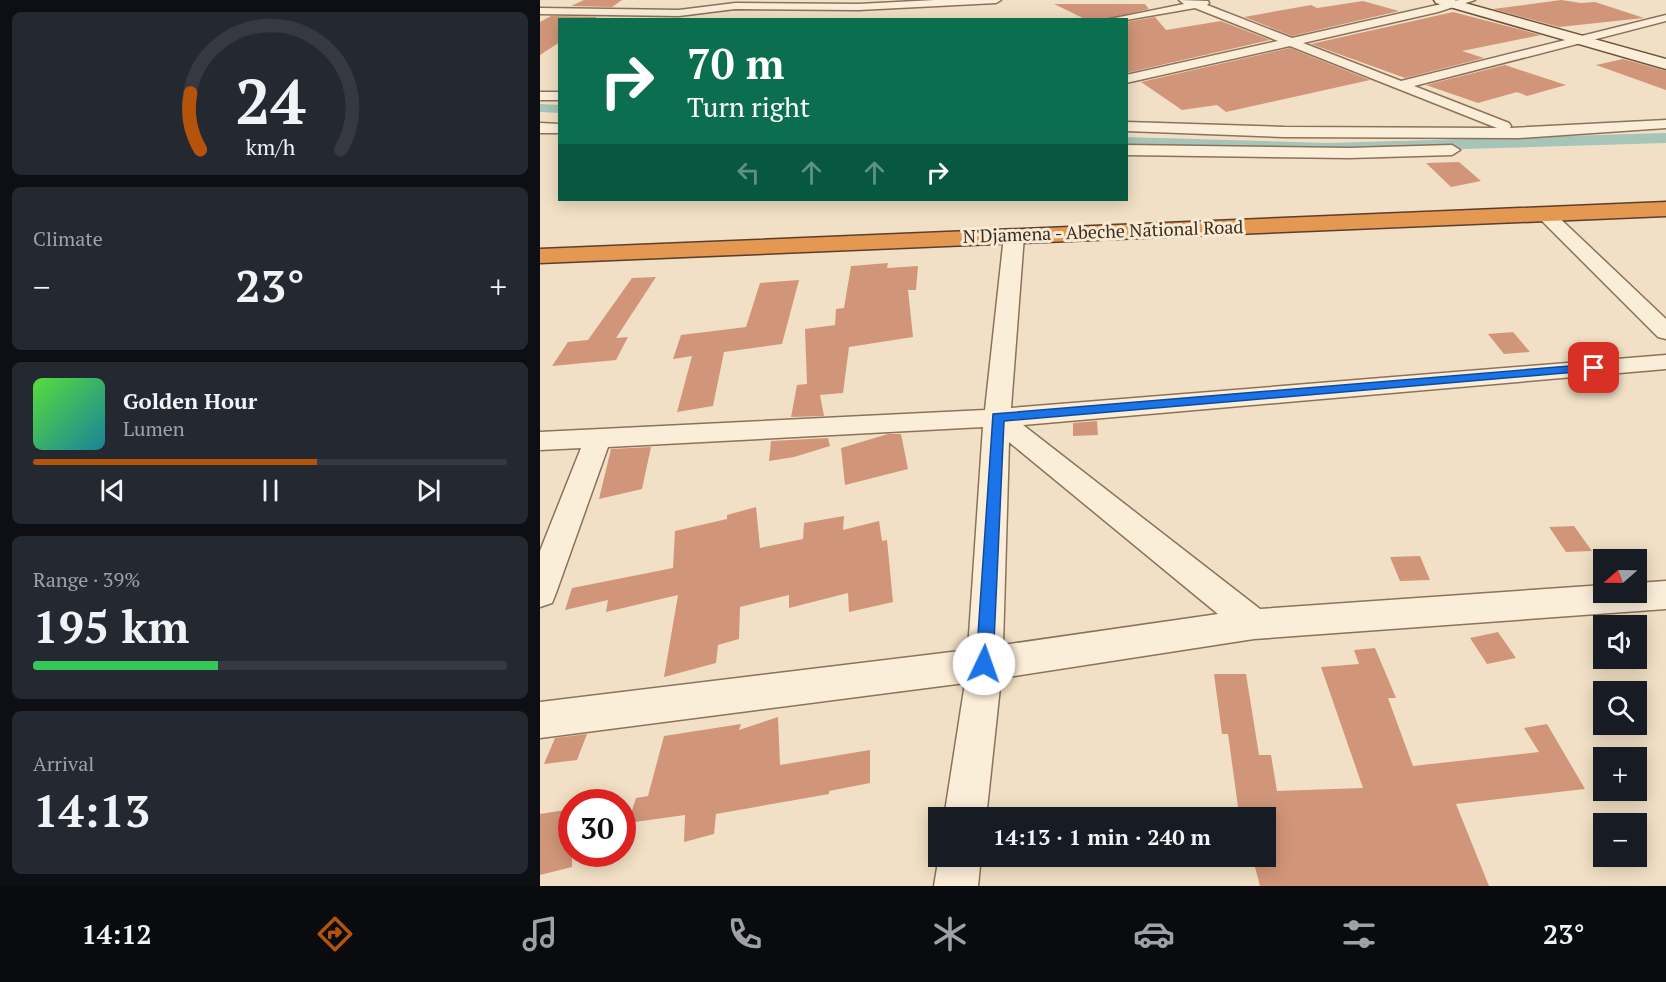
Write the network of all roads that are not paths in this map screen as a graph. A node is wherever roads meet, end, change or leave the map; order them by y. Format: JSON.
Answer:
{"nodes":[{"id":1,"x":996,"y":0,"type":"edge"},
{"id":2,"x":1470,"y":0,"type":"edge"},
{"id":3,"x":1190,"y":2,"type":"edge"},
{"id":4,"x":1213,"y":2,"type":"dead end"},
{"id":5,"x":1447,"y":2,"type":"edge"},
{"id":6,"x":737,"y":3,"type":"edge"},
{"id":7,"x":934,"y":4,"type":"junction"},
{"id":8,"x":859,"y":7,"type":"junction"},
{"id":9,"x":540,"y":11,"type":"edge"},
{"id":10,"x":947,"y":14,"type":"dead end"},
{"id":11,"x":855,"y":18,"type":"edge"},
{"id":12,"x":1119,"y":18,"type":"edge"},
{"id":13,"x":1666,"y":18,"type":"edge"},
{"id":14,"x":1579,"y":39,"type":"junction"},
{"id":15,"x":1292,"y":42,"type":"junction"},
{"id":16,"x":1666,"y":64,"type":"edge"},
{"id":17,"x":1128,"y":79,"type":"edge"},
{"id":18,"x":1401,"y":85,"type":"junction"},
{"id":19,"x":1666,"y":124,"type":"edge"},
{"id":20,"x":1128,"y":126,"type":"edge"},
{"id":21,"x":540,"y":128,"type":"edge"},
{"id":22,"x":558,"y":129,"type":"edge"},
{"id":23,"x":1519,"y":133,"type":"junction"},
{"id":24,"x":1666,"y":140,"type":"edge"},
{"id":25,"x":1128,"y":150,"type":"edge"},
{"id":26,"x":1666,"y":209,"type":"edge"},
{"id":27,"x":1545,"y":214,"type":"junction"},
{"id":28,"x":1014,"y":236,"type":"junction"},
{"id":29,"x":540,"y":256,"type":"edge"},
{"id":30,"x":1666,"y":332,"type":"edge"},
{"id":31,"x":1666,"y":362,"type":"edge"},
{"id":32,"x":997,"y":418,"type":"junction"},
{"id":33,"x":598,"y":438,"type":"junction"},
{"id":34,"x":540,"y":441,"type":"edge"},
{"id":35,"x":540,"y":593,"type":"edge"},
{"id":36,"x":1666,"y":595,"type":"edge"},
{"id":37,"x":1254,"y":624,"type":"junction"},
{"id":38,"x":984,"y":664,"type":"junction"},
{"id":39,"x":540,"y":720,"type":"edge"},
{"id":40,"x":966,"y":807,"type":"edge"},
{"id":41,"x":959,"y":867,"type":"edge"},
{"id":42,"x":956,"y":886,"type":"edge"}],
"edges":[{"from":1,"to":7,"type":"street"},
{"from":2,"to":5,"type":"street"},
{"from":3,"to":4,"type":"street"},
{"from":3,"to":12,"type":"street"},
{"from":3,"to":15,"type":"street"},
{"from":5,"to":14,"type":"main road"},
{"from":5,"to":15,"type":"street"},
{"from":6,"to":8,"type":"street"},
{"from":6,"to":9,"type":"street"},
{"from":7,"to":8,"type":"street"},
{"from":7,"to":10,"type":"street"},
{"from":8,"to":11,"type":"street"},
{"from":13,"to":14,"type":"street"},
{"from":14,"to":16,"type":"main road"},
{"from":14,"to":18,"type":"street"},
{"from":15,"to":17,"type":"street"},
{"from":15,"to":18,"type":"street"},
{"from":18,"to":23,"type":"street"},
{"from":19,"to":23,"type":"street"},
{"from":20,"to":23,"type":"street"},
{"from":21,"to":22,"type":"street"},
{"from":24,"to":25,"type":"street"},
{"from":26,"to":27,"type":"highway","name":"N'Djamena - Abeche National Road"},
{"from":27,"to":28,"type":"highway","name":"N'Djamena - Abeche National Road"},
{"from":27,"to":30,"type":"street"},
{"from":28,"to":29,"type":"highway","name":"N'Djamena - Abeche National Road"},
{"from":28,"to":32,"type":"street"},
{"from":31,"to":32,"type":"street"},
{"from":32,"to":33,"type":"street"},
{"from":32,"to":37,"type":"street"},
{"from":32,"to":38,"type":"street"},
{"from":33,"to":34,"type":"street"},
{"from":33,"to":35,"type":"street"},
{"from":36,"to":37,"type":"street"},
{"from":37,"to":38,"type":"street"},
{"from":38,"to":39,"type":"street"},
{"from":38,"to":40,"type":"street"},
{"from":41,"to":42,"type":"street"}]}
